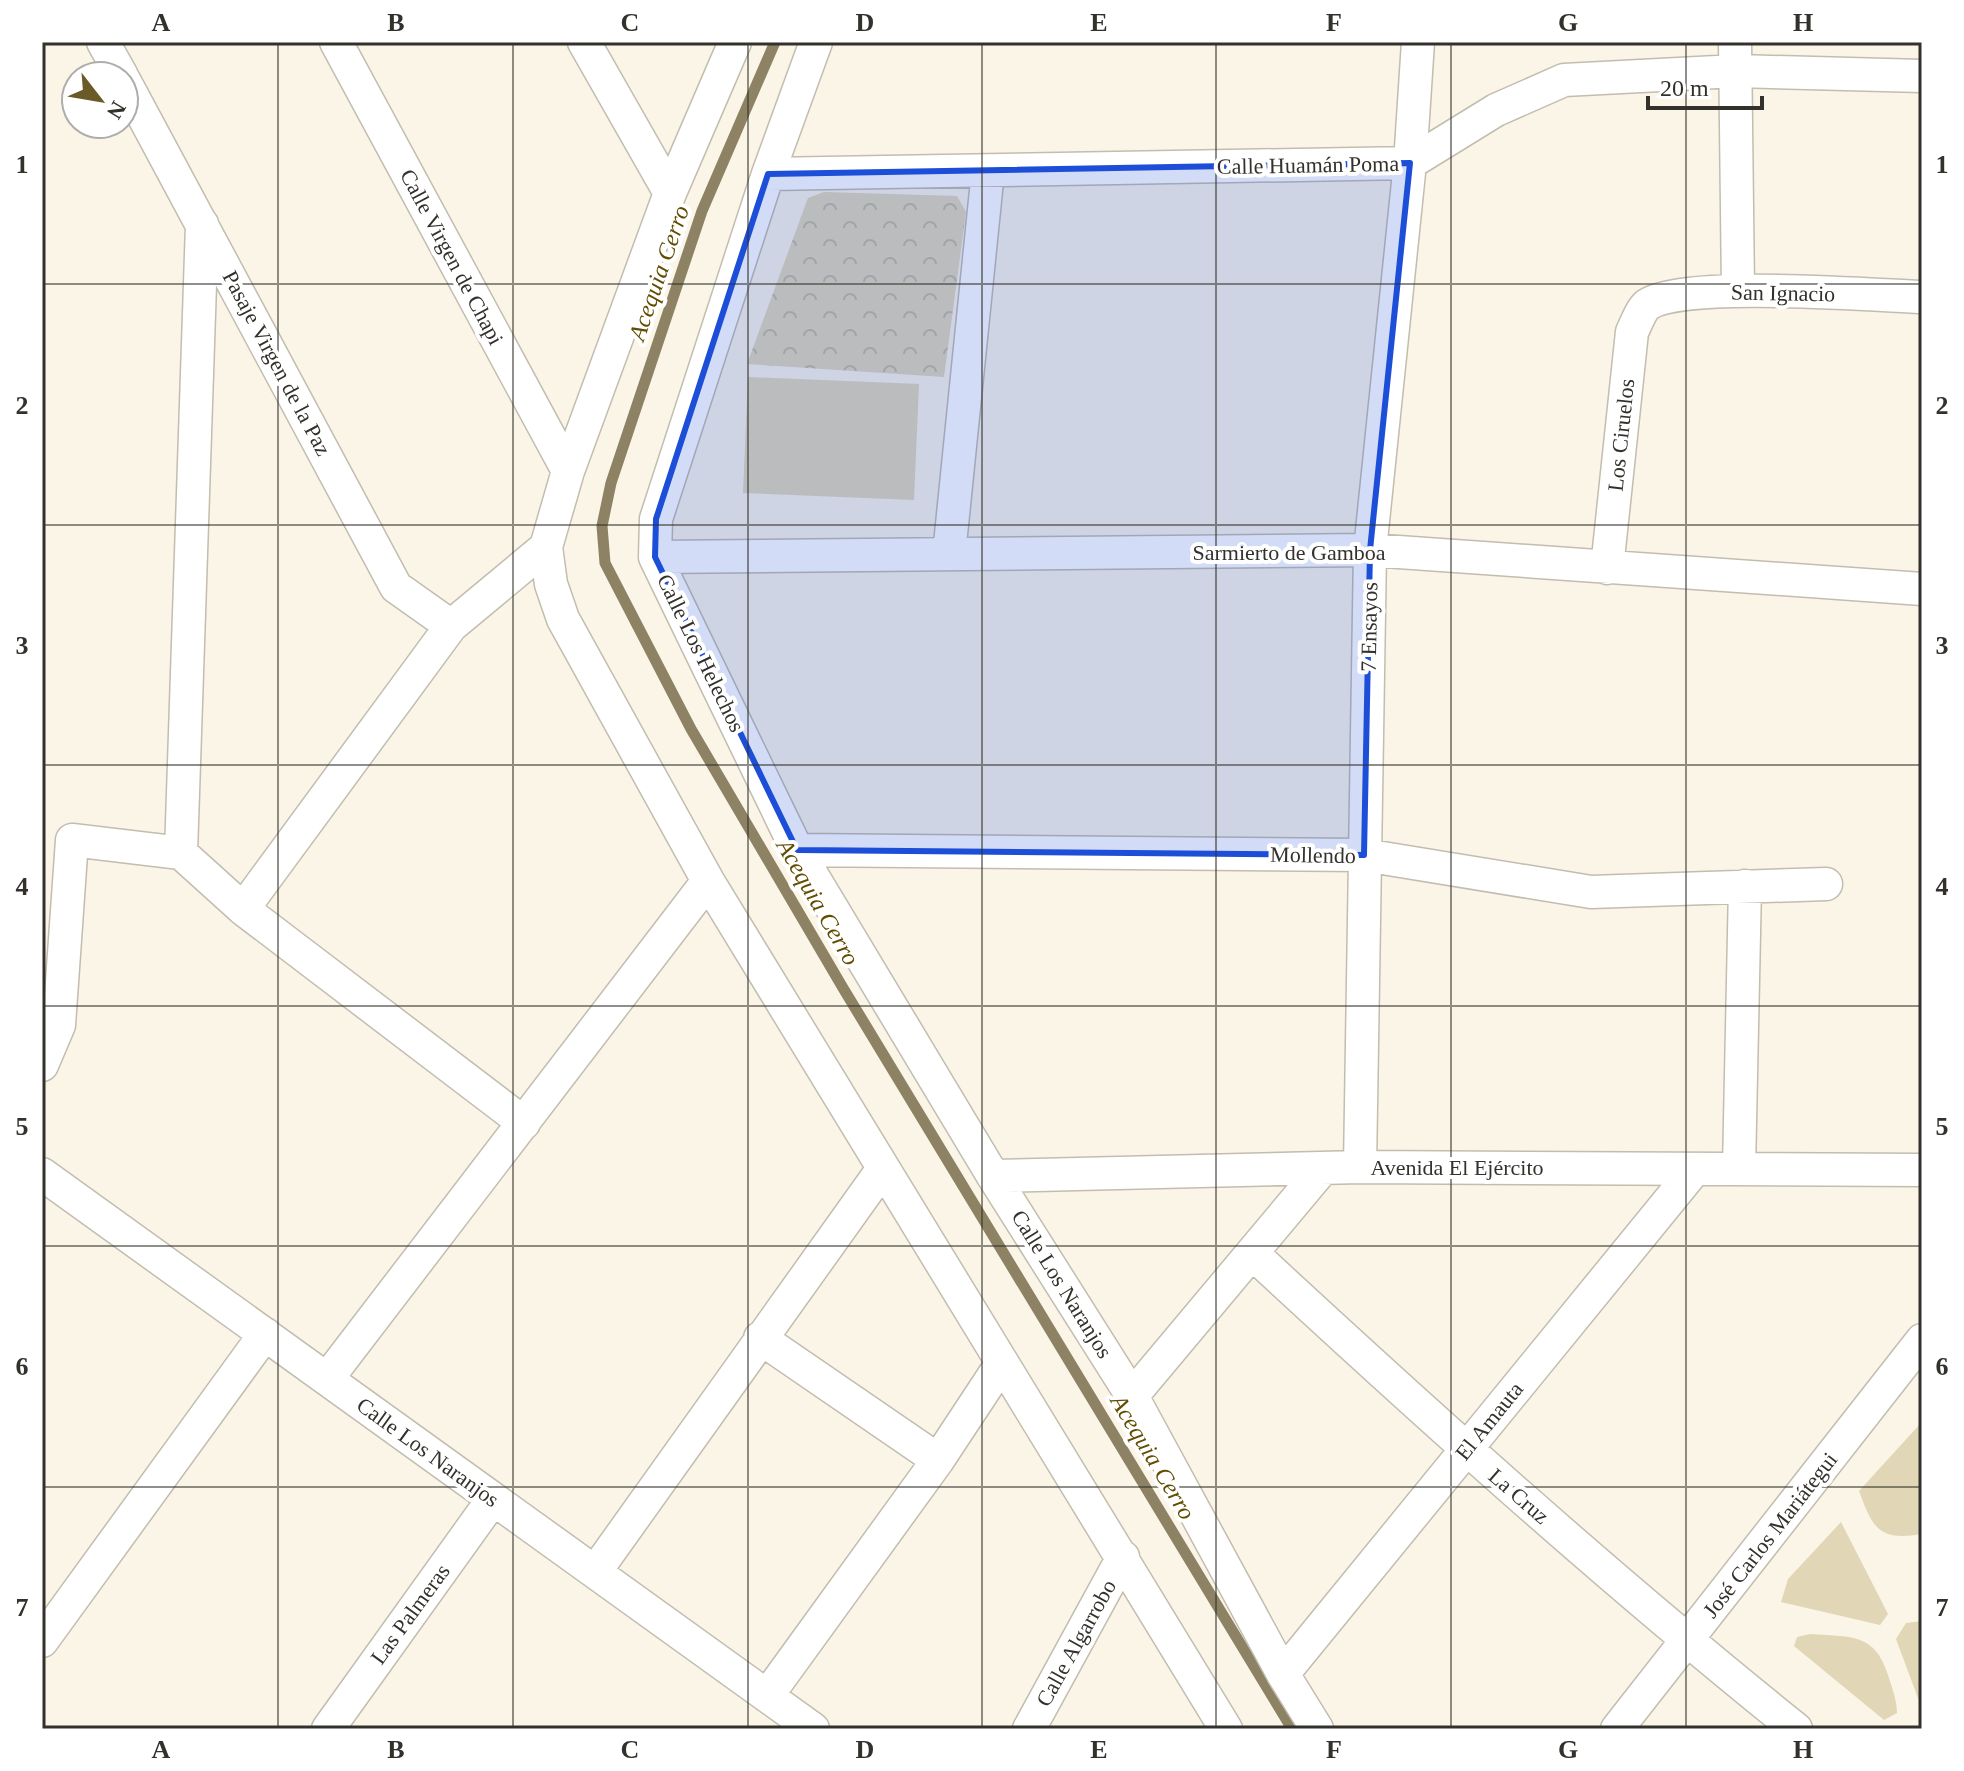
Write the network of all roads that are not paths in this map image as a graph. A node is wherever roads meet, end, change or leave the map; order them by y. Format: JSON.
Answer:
{"nodes":[{"id":1,"x":103,"y":42,"type":"edge"},
{"id":2,"x":336,"y":42,"type":"edge"},
{"id":3,"x":584,"y":42,"type":"edge"},
{"id":4,"x":735,"y":42,"type":"edge"},
{"id":5,"x":816,"y":42,"type":"edge"},
{"id":6,"x":1418,"y":42,"type":"edge"},
{"id":7,"x":1735,"y":56,"type":"edge"},
{"id":8,"x":113,"y":60,"type":"edge"},
{"id":9,"x":1922,"y":76,"type":"edge"},
{"id":10,"x":140,"y":109,"type":"edge"},
{"id":11,"x":1410,"y":163,"type":"junction"},
{"id":12,"x":988,"y":171,"type":"junction"},
{"id":13,"x":768,"y":174,"type":"junction"},
{"id":14,"x":670,"y":193,"type":"junction"},
{"id":15,"x":202,"y":223,"type":"junction"},
{"id":16,"x":1738,"y":291,"type":"junction"},
{"id":17,"x":1922,"y":297,"type":"edge"},
{"id":18,"x":1646,"y":306,"type":"joint"},
{"id":19,"x":568,"y":471,"type":"junction"},
{"id":20,"x":546,"y":547,"type":"junction"},
{"id":21,"x":1370,"y":550,"type":"junction"},
{"id":22,"x":949,"y":554,"type":"junction"},
{"id":23,"x":655,"y":557,"type":"junction"},
{"id":24,"x":1607,"y":568,"type":"junction"},
{"id":25,"x":1922,"y":589,"type":"edge"},
{"id":26,"x":451,"y":626,"type":"junction"},
{"id":27,"x":797,"y":850,"type":"junction"},
{"id":28,"x":181,"y":853,"type":"junction"},
{"id":29,"x":1364,"y":855,"type":"junction"},
{"id":30,"x":708,"y":881,"type":"junction"},
{"id":31,"x":1826,"y":884,"type":"dead end"},
{"id":32,"x":1745,"y":886,"type":"junction"},
{"id":33,"x":243,"y":909,"type":"junction"},
{"id":34,"x":42,"y":1065,"type":"edge"},
{"id":35,"x":524,"y":1123,"type":"junction"},
{"id":36,"x":1360,"y":1167,"type":"junction"},
{"id":37,"x":1323,"y":1168,"type":"junction"},
{"id":38,"x":1695,"y":1169,"type":"junction"},
{"id":39,"x":1739,"y":1169,"type":"junction"},
{"id":40,"x":882,"y":1170,"type":"junction"},
{"id":41,"x":1922,"y":1170,"type":"edge"},
{"id":42,"x":42,"y":1174,"type":"edge"},
{"id":43,"x":993,"y":1176,"type":"junction"},
{"id":44,"x":1252,"y":1253,"type":"junction"},
{"id":45,"x":265,"y":1334,"type":"junction"},
{"id":46,"x":760,"y":1338,"type":"junction"},
{"id":47,"x":1922,"y":1340,"type":"edge"},
{"id":48,"x":1002,"y":1363,"type":"junction"},
{"id":49,"x":327,"y":1379,"type":"junction"},
{"id":50,"x":1132,"y":1396,"type":"junction"},
{"id":51,"x":1465,"y":1450,"type":"junction"},
{"id":52,"x":938,"y":1460,"type":"junction"},
{"id":53,"x":493,"y":1499,"type":"junction"},
{"id":54,"x":1123,"y":1557,"type":"junction"},
{"id":55,"x":595,"y":1572,"type":"junction"},
{"id":56,"x":42,"y":1641,"type":"edge"},
{"id":57,"x":1686,"y":1641,"type":"junction"},
{"id":58,"x":1283,"y":1674,"type":"junction"},
{"id":59,"x":767,"y":1696,"type":"junction"},
{"id":60,"x":328,"y":1729,"type":"edge"},
{"id":61,"x":813,"y":1729,"type":"edge"},
{"id":62,"x":1029,"y":1729,"type":"edge"},
{"id":63,"x":1226,"y":1729,"type":"edge"},
{"id":64,"x":1317,"y":1729,"type":"edge"},
{"id":65,"x":1617,"y":1729,"type":"edge"},
{"id":66,"x":1796,"y":1729,"type":"edge"}],
"edges":[{"from":1,"to":8,"type":"street","name":"Pasaje Virgen de la Paz"},
{"from":2,"to":19,"type":"street","name":"Calle Virgen de Chapi"},
{"from":3,"to":14,"type":"street"},
{"from":4,"to":14,"type":"street"},
{"from":5,"to":13,"type":"street","name":"Calle Los Helechos"},
{"from":6,"to":11,"type":"street","name":"7 Ensayos"},
{"from":7,"to":9,"type":"street","name":"Calle Huamán Poma"},
{"from":7,"to":11,"type":"street","name":"Calle Huamán Poma"},
{"from":7,"to":16,"type":"street"},
{"from":10,"to":15,"type":"street","name":"Pasaje Virgen de la Paz"},
{"from":11,"to":12,"type":"street","name":"Calle Huamán Poma"},
{"from":11,"to":21,"type":"street","name":"7 Ensayos"},
{"from":12,"to":13,"type":"street","name":"Calle Huamán Poma"},
{"from":12,"to":22,"type":"street"},
{"from":13,"to":23,"type":"street","name":"Calle Los Helechos"},
{"from":14,"to":19,"type":"street"},
{"from":15,"to":26,"type":"street","name":"Pasaje Virgen de la Paz"},
{"from":15,"to":28,"type":"street"},
{"from":16,"to":17,"type":"street","name":"San Ignacio"},
{"from":16,"to":18,"type":"street","name":"San Ignacio"},
{"from":18,"to":24,"type":"street","name":"Los Ciruelos"},
{"from":19,"to":20,"type":"street"},
{"from":20,"to":26,"type":"street"},
{"from":20,"to":30,"type":"street"},
{"from":21,"to":22,"type":"street","name":"Sarmierto de Gamboa"},
{"from":21,"to":24,"type":"street","name":"Sarmierto de Gamboa"},
{"from":21,"to":29,"type":"street","name":"7 Ensayos"},
{"from":22,"to":23,"type":"street","name":"Sarmierto de Gamboa"},
{"from":23,"to":27,"type":"street","name":"Calle Los Helechos"},
{"from":24,"to":25,"type":"street","name":"Sarmierto de Gamboa"},
{"from":26,"to":33,"type":"street"},
{"from":27,"to":29,"type":"street","name":"Mollendo"},
{"from":27,"to":43,"type":"street","name":"Calle Los Helechos"},
{"from":28,"to":33,"type":"street"},
{"from":28,"to":34,"type":"street"},
{"from":29,"to":32,"type":"street","name":"Mollendo"},
{"from":29,"to":36,"type":"street","name":"7 Ensayos"},
{"from":30,"to":35,"type":"street"},
{"from":30,"to":40,"type":"street"},
{"from":31,"to":32,"type":"street","name":"Mollendo"},
{"from":32,"to":39,"type":"street"},
{"from":33,"to":35,"type":"street"},
{"from":35,"to":49,"type":"street"},
{"from":36,"to":37,"type":"street","name":"Avenida El Ejército"},
{"from":36,"to":38,"type":"street","name":"Avenida El Ejército"},
{"from":37,"to":43,"type":"street","name":"Avenida El Ejército"},
{"from":37,"to":44,"type":"street"},
{"from":38,"to":39,"type":"street","name":"Avenida El Ejército"},
{"from":38,"to":51,"type":"street","name":"El Amauta"},
{"from":39,"to":41,"type":"street","name":"Avenida El Ejército"},
{"from":40,"to":46,"type":"street"},
{"from":40,"to":48,"type":"street"},
{"from":42,"to":45,"type":"street","name":"Calle Los Naranjos"},
{"from":43,"to":50,"type":"street","name":"Calle Los Naranjos"},
{"from":44,"to":50,"type":"street"},
{"from":44,"to":51,"type":"street","name":"La Cruz"},
{"from":45,"to":49,"type":"street","name":"Calle Los Naranjos"},
{"from":45,"to":56,"type":"street"},
{"from":46,"to":52,"type":"street"},
{"from":46,"to":55,"type":"street"},
{"from":47,"to":57,"type":"street","name":"José Carlos Mariátegui"},
{"from":48,"to":52,"type":"street"},
{"from":48,"to":54,"type":"street"},
{"from":49,"to":53,"type":"street","name":"Calle Los Naranjos"},
{"from":50,"to":58,"type":"street","name":"Calle Los Naranjos"},
{"from":51,"to":57,"type":"street","name":"La Cruz"},
{"from":51,"to":58,"type":"street","name":"El Amauta"},
{"from":52,"to":59,"type":"street"},
{"from":53,"to":55,"type":"street","name":"Calle Los Naranjos"},
{"from":53,"to":60,"type":"street","name":"Las Palmeras"},
{"from":54,"to":62,"type":"street","name":"Calle Algarrobo"},
{"from":54,"to":63,"type":"street"},
{"from":55,"to":59,"type":"street","name":"Calle Los Naranjos"},
{"from":57,"to":65,"type":"street","name":"José Carlos Mariátegui"},
{"from":57,"to":66,"type":"street","name":"La Cruz"},
{"from":58,"to":64,"type":"street","name":"Calle Los Naranjos"},
{"from":59,"to":61,"type":"street","name":"Calle Los Naranjos"}]}
